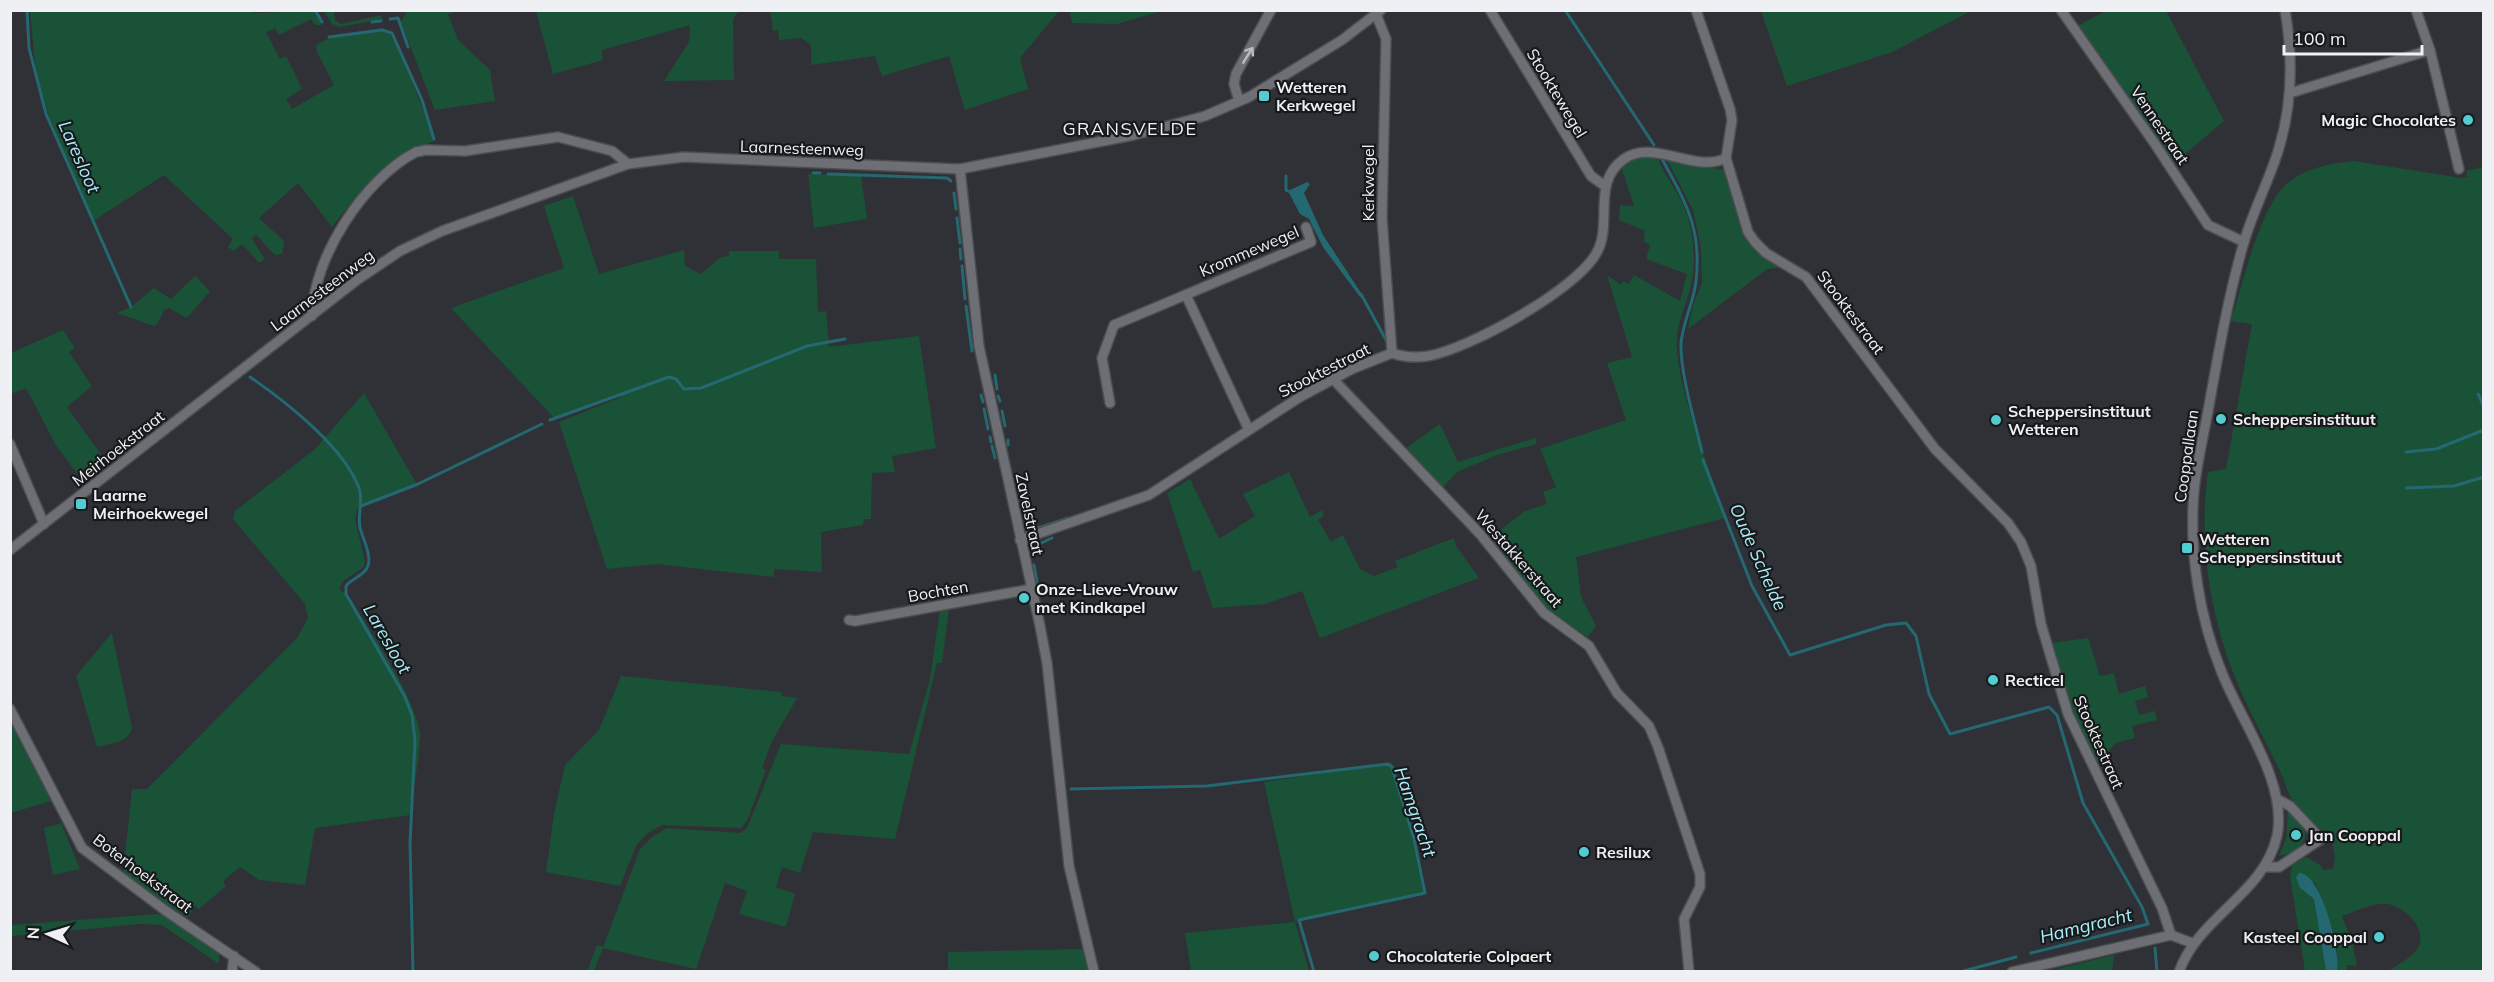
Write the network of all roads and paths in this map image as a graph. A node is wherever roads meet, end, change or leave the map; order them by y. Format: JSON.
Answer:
{"nodes":[{"id":1,"x":1271,"y":10,"type":"edge"},
{"id":2,"x":1490,"y":10,"type":"edge"},
{"id":3,"x":1696,"y":10,"type":"edge"},
{"id":4,"x":2061,"y":10,"type":"edge"},
{"id":5,"x":2285,"y":10,"type":"edge"},
{"id":6,"x":2416,"y":10,"type":"edge"},
{"id":7,"x":1378,"y":12,"type":"edge"},
{"id":8,"x":2430,"y":50,"type":"junction"},
{"id":9,"x":2290,"y":93,"type":"junction"},
{"id":10,"x":1239,"y":101,"type":"junction"},
{"id":11,"x":1726,"y":158,"type":"junction"},
{"id":12,"x":628,"y":164,"type":"junction"},
{"id":13,"x":960,"y":169,"type":"junction"},
{"id":14,"x":2459,"y":169,"type":"dead end"},
{"id":15,"x":1605,"y":186,"type":"junction"},
{"id":16,"x":1306,"y":227,"type":"dead end"},
{"id":17,"x":2244,"y":242,"type":"junction"},
{"id":18,"x":1186,"y":295,"type":"junction"},
{"id":19,"x":312,"y":316,"type":"junction"},
{"id":20,"x":1392,"y":353,"type":"junction"},
{"id":21,"x":243,"y":369,"type":"joint"},
{"id":22,"x":1333,"y":379,"type":"junction"},
{"id":23,"x":1110,"y":403,"type":"dead end"},
{"id":24,"x":1248,"y":428,"type":"junction"},
{"id":25,"x":10,"y":444,"type":"edge"},
{"id":26,"x":44,"y":524,"type":"junction"},
{"id":27,"x":1020,"y":540,"type":"junction"},
{"id":28,"x":10,"y":550,"type":"edge"},
{"id":29,"x":1031,"y":589,"type":"junction"},
{"id":30,"x":849,"y":620,"type":"dead end"},
{"id":31,"x":10,"y":708,"type":"edge"},
{"id":32,"x":2277,"y":799,"type":"junction"},
{"id":33,"x":2264,"y":867,"type":"junction"},
{"id":34,"x":2171,"y":935,"type":"junction"},
{"id":35,"x":2192,"y":943,"type":"junction"},
{"id":36,"x":234,"y":956,"type":"junction"},
{"id":37,"x":231,"y":972,"type":"edge"},
{"id":38,"x":256,"y":972,"type":"edge"},
{"id":39,"x":1094,"y":972,"type":"edge"},
{"id":40,"x":1689,"y":972,"type":"edge"},
{"id":41,"x":2012,"y":972,"type":"edge"},
{"id":42,"x":2179,"y":972,"type":"edge"}],
"edges":[{"from":10,"to":1,"type":"street","one_way":true},
{"from":2,"to":15,"type":"street","name":"Stooktewegel"},
{"from":3,"to":11,"type":"street"},
{"from":4,"to":17,"type":"street","name":"Vennestraat"},
{"from":5,"to":9,"type":"street","name":"Cooppallaan"},
{"from":6,"to":8,"type":"street"},
{"from":7,"to":10,"type":"street","name":"Laarnesteenweg"},
{"from":7,"to":20,"type":"street","name":"Kerkwegel"},
{"from":8,"to":9,"type":"street"},
{"from":8,"to":14,"type":"street"},
{"from":9,"to":17,"type":"street","name":"Cooppallaan"},
{"from":10,"to":13,"type":"street","name":"Laarnesteenweg"},
{"from":11,"to":15,"type":"street","name":"Stooktestraat"},
{"from":11,"to":34,"type":"street","name":"Stooktestraat"},
{"from":12,"to":13,"type":"street","name":"Laarnesteenweg"},
{"from":12,"to":19,"type":"street","name":"Laarnesteenweg"},
{"from":12,"to":19,"type":"street"},
{"from":13,"to":27,"type":"street","name":"Zavelstraat"},
{"from":15,"to":20,"type":"street","name":"Stooktestraat"},
{"from":16,"to":18,"type":"street","name":"Krommewegel"},
{"from":17,"to":32,"type":"street","name":"Cooppallaan"},
{"from":18,"to":23,"type":"street","name":"Krommewegel"},
{"from":18,"to":24,"type":"street","name":"Krommewegel"},
{"from":19,"to":21,"type":"street","name":"Laarnesteenweg"},
{"from":20,"to":22,"type":"street","name":"Stooktestraat"},
{"from":21,"to":26,"type":"street","name":"Meirhoekstraat"},
{"from":22,"to":24,"type":"street","name":"Stooktestraat"},
{"from":22,"to":40,"type":"street","name":"Westakkerstraat"},
{"from":24,"to":27,"type":"street","name":"Stooktestraat"},
{"from":25,"to":26,"type":"street"},
{"from":26,"to":28,"type":"street","name":"Meirhoekstraat"},
{"from":27,"to":29,"type":"street","name":"Zavelstraat"},
{"from":29,"to":30,"type":"street","name":"Bochten"},
{"from":29,"to":39,"type":"street","name":"Zavelstraat"},
{"from":31,"to":36,"type":"street","name":"Boterhoekstraat"},
{"from":32,"to":33,"type":"street","name":"Cooppallaan"},
{"from":32,"to":33,"type":"street"},
{"from":33,"to":35,"type":"street","name":"Cooppallaan"},
{"from":34,"to":35,"type":"street"},
{"from":34,"to":41,"type":"street"},
{"from":35,"to":42,"type":"street","name":"Cooppallaan"},
{"from":36,"to":37,"type":"street"},
{"from":36,"to":38,"type":"street","name":"Boterhoekstraat"}]}
